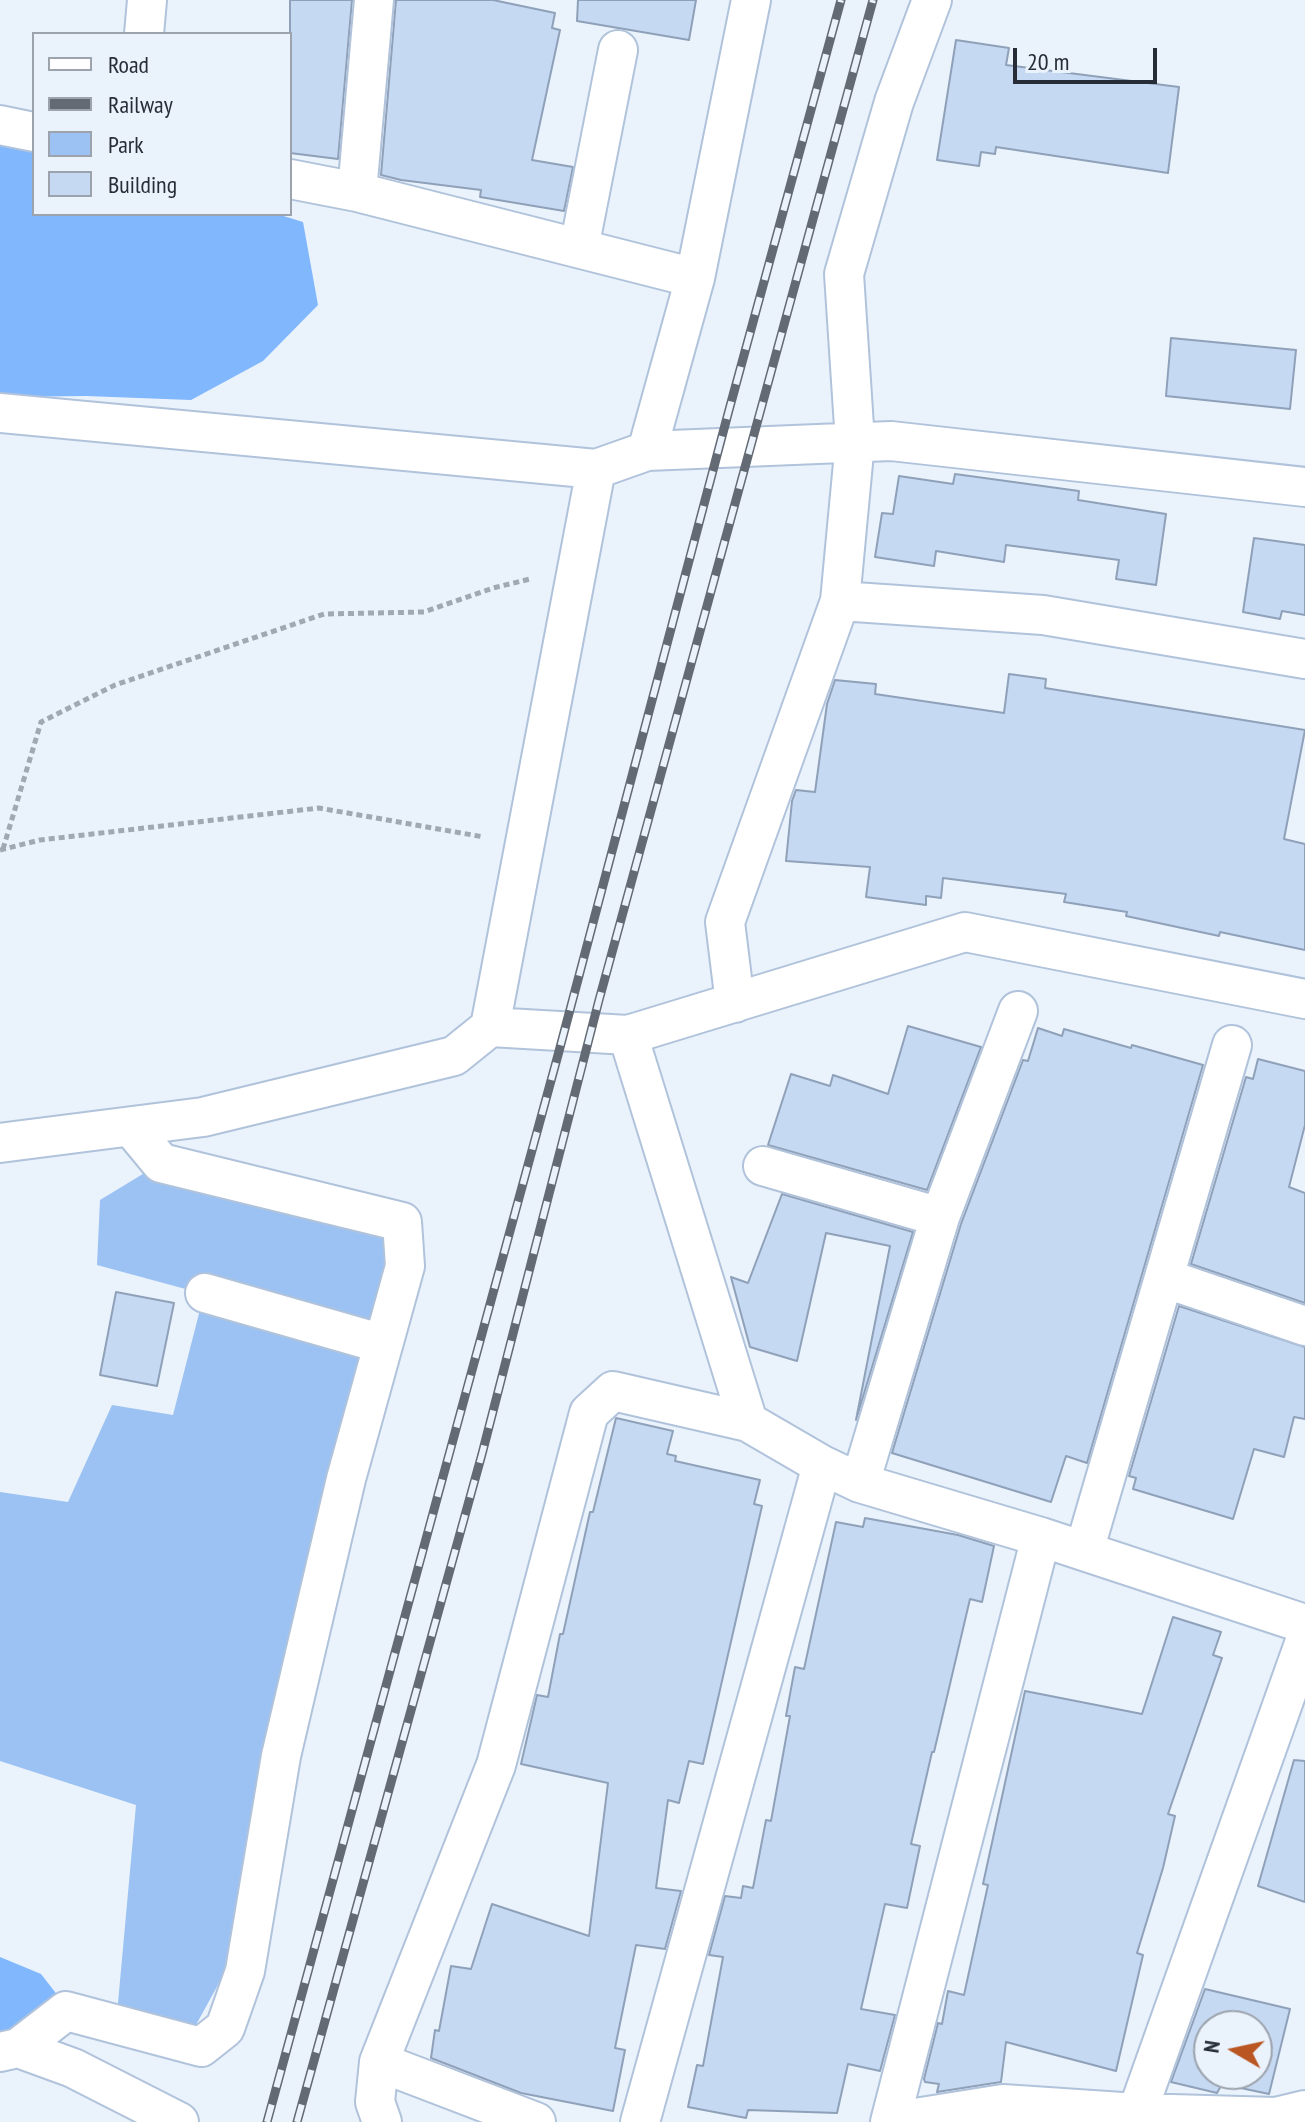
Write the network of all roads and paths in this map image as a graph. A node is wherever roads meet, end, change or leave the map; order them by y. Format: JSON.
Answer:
{"nodes":[{"id":1,"x":147,"y":0,"type":"edge"},
{"id":2,"x":374,"y":0,"type":"edge"},
{"id":3,"x":751,"y":0,"type":"edge"},
{"id":4,"x":932,"y":0,"type":"edge"},
{"id":5,"x":144,"y":32,"type":"edge"},
{"id":6,"x":618,"y":50,"type":"dead end"},
{"id":7,"x":0,"y":125,"type":"edge"},
{"id":8,"x":32,"y":132,"type":"edge"},
{"id":9,"x":292,"y":179,"type":"edge"},
{"id":10,"x":357,"y":192,"type":"junction"},
{"id":11,"x":579,"y":248,"type":"junction"},
{"id":12,"x":695,"y":278,"type":"junction"},
{"id":13,"x":0,"y":413,"type":"edge"},
{"id":14,"x":855,"y":442,"type":"junction"},
{"id":15,"x":647,"y":451,"type":"junction"},
{"id":16,"x":596,"y":469,"type":"junction"},
{"id":17,"x":1305,"y":487,"type":"edge"},
{"id":18,"x":576,"y":574,"type":"junction"},
{"id":19,"x":840,"y":601,"type":"junction"},
{"id":20,"x":1305,"y":659,"type":"edge"},
{"id":21,"x":524,"y":844,"type":"junction"},
{"id":22,"x":2,"y":850,"type":"edge"},
{"id":23,"x":1305,"y":999,"type":"edge"},
{"id":24,"x":735,"y":1003,"type":"junction"},
{"id":25,"x":1018,"y":1011,"type":"dead end"},
{"id":26,"x":490,"y":1027,"type":"junction"},
{"id":27,"x":628,"y":1035,"type":"junction"},
{"id":28,"x":1232,"y":1045,"type":"dead end"},
{"id":29,"x":132,"y":1128,"type":"junction"},
{"id":30,"x":0,"y":1143,"type":"edge"},
{"id":31,"x":763,"y":1166,"type":"dead end"},
{"id":32,"x":940,"y":1217,"type":"junction"},
{"id":33,"x":1164,"y":1278,"type":"junction"},
{"id":34,"x":205,"y":1293,"type":"dead end"},
{"id":35,"x":1305,"y":1326,"type":"edge"},
{"id":36,"x":383,"y":1344,"type":"junction"},
{"id":37,"x":748,"y":1422,"type":"junction"},
{"id":38,"x":822,"y":1465,"type":"junction"},
{"id":39,"x":860,"y":1483,"type":"junction"},
{"id":40,"x":1041,"y":1537,"type":"junction"},
{"id":41,"x":1084,"y":1551,"type":"junction"},
{"id":42,"x":1305,"y":1624,"type":"edge"},
{"id":43,"x":1305,"y":1641,"type":"edge"},
{"id":44,"x":9,"y":2050,"type":"edge"},
{"id":45,"x":379,"y":2062,"type":"junction"},
{"id":46,"x":1305,"y":2110,"type":"edge"},
{"id":47,"x":999,"y":2113,"type":"edge"},
{"id":48,"x":1137,"y":2113,"type":"junction"},
{"id":49,"x":179,"y":2122,"type":"edge"},
{"id":50,"x":382,"y":2122,"type":"edge"},
{"id":51,"x":536,"y":2122,"type":"edge"},
{"id":52,"x":640,"y":2122,"type":"edge"},
{"id":53,"x":889,"y":2122,"type":"edge"}],
"edges":[{"from":1,"to":5,"type":"street"},
{"from":2,"to":10,"type":"street"},
{"from":3,"to":12,"type":"street"},
{"from":4,"to":14,"type":"street"},
{"from":6,"to":11,"type":"street"},
{"from":7,"to":8,"type":"street"},
{"from":9,"to":10,"type":"street"},
{"from":10,"to":11,"type":"street"},
{"from":11,"to":12,"type":"street"},
{"from":12,"to":15,"type":"street"},
{"from":13,"to":16,"type":"street"},
{"from":14,"to":15,"type":"street"},
{"from":14,"to":17,"type":"street"},
{"from":14,"to":19,"type":"street"},
{"from":15,"to":16,"type":"street"},
{"from":16,"to":18,"type":"street"},
{"from":18,"to":21,"type":"street"},
{"from":18,"to":22,"type":"path"},
{"from":19,"to":20,"type":"street"},
{"from":19,"to":24,"type":"street"},
{"from":21,"to":22,"type":"path"},
{"from":21,"to":26,"type":"street"},
{"from":23,"to":24,"type":"street"},
{"from":24,"to":27,"type":"street"},
{"from":25,"to":32,"type":"street"},
{"from":26,"to":27,"type":"street"},
{"from":26,"to":29,"type":"street"},
{"from":27,"to":37,"type":"street"},
{"from":28,"to":33,"type":"street"},
{"from":29,"to":30,"type":"street"},
{"from":29,"to":36,"type":"street"},
{"from":31,"to":32,"type":"street"},
{"from":32,"to":39,"type":"street"},
{"from":33,"to":35,"type":"street"},
{"from":33,"to":41,"type":"street"},
{"from":34,"to":36,"type":"street"},
{"from":36,"to":44,"type":"street"},
{"from":37,"to":38,"type":"street"},
{"from":37,"to":45,"type":"street"},
{"from":38,"to":39,"type":"street"},
{"from":38,"to":52,"type":"street"},
{"from":39,"to":40,"type":"street"},
{"from":40,"to":41,"type":"street"},
{"from":40,"to":53,"type":"street"},
{"from":41,"to":42,"type":"street"},
{"from":43,"to":48,"type":"street"},
{"from":44,"to":49,"type":"street"},
{"from":45,"to":50,"type":"street"},
{"from":45,"to":51,"type":"street"},
{"from":46,"to":48,"type":"street"},
{"from":47,"to":48,"type":"street"},
{"from":47,"to":53,"type":"street"}]}
